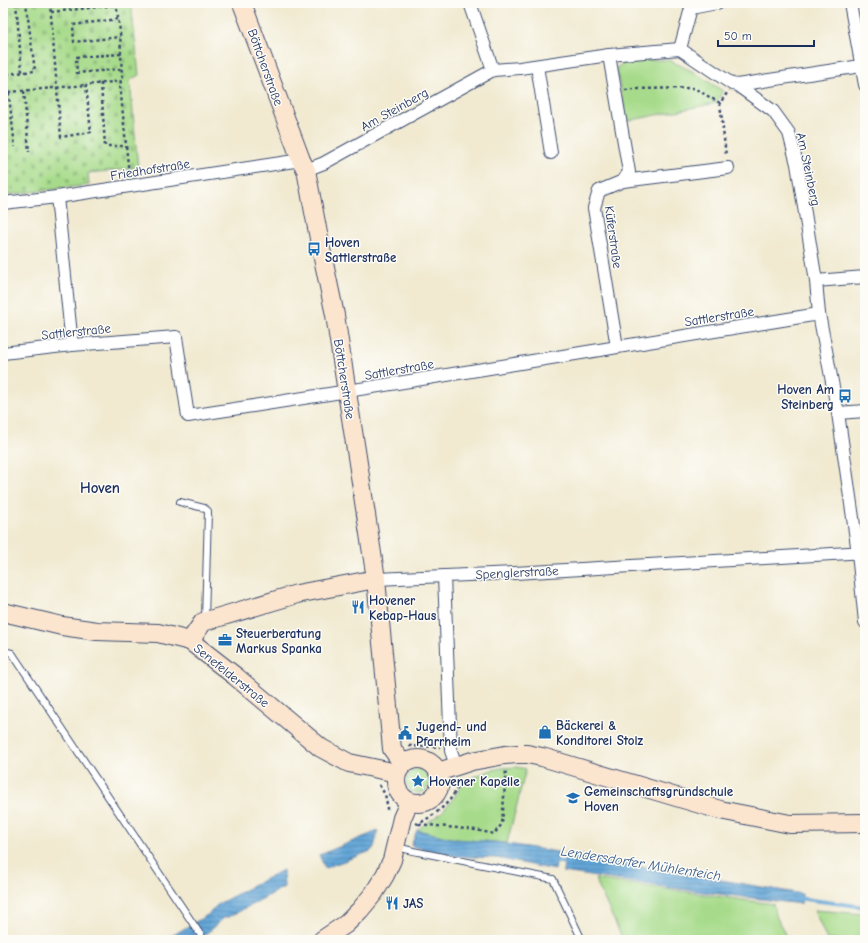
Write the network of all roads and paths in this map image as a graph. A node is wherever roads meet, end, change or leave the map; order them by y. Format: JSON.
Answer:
{"nodes":[{"id":1,"x":16,"y":3,"type":"edge"},
{"id":2,"x":26,"y":3,"type":"edge"},
{"id":3,"x":50,"y":3,"type":"edge"},
{"id":4,"x":242,"y":3,"type":"edge"},
{"id":5,"x":470,"y":3,"type":"edge"},
{"id":6,"x":717,"y":3,"type":"edge"},
{"id":7,"x":850,"y":3,"type":"edge"},
{"id":8,"x":116,"y":4,"type":"edge"},
{"id":9,"x":690,"y":5,"type":"edge"},
{"id":10,"x":51,"y":12,"type":"junction"},
{"id":11,"x":118,"y":19,"type":"junction"},
{"id":12,"x":120,"y":37,"type":"junction"},
{"id":13,"x":3,"y":45,"type":"edge"},
{"id":14,"x":680,"y":49,"type":"junction"},
{"id":15,"x":121,"y":54,"type":"junction"},
{"id":16,"x":609,"y":55,"type":"junction"},
{"id":17,"x":537,"y":66,"type":"junction"},
{"id":18,"x":861,"y":66,"type":"junction"},
{"id":19,"x":121,"y":69,"type":"junction"},
{"id":20,"x":493,"y":70,"type":"junction"},
{"id":21,"x":22,"y":72,"type":"junction"},
{"id":22,"x":7,"y":74,"type":"junction"},
{"id":23,"x":121,"y":81,"type":"junction"},
{"id":24,"x":100,"y":83,"type":"junction"},
{"id":25,"x":734,"y":84,"type":"junction"},
{"id":26,"x":86,"y":85,"type":"junction"},
{"id":27,"x":865,"y":85,"type":"edge"},
{"id":28,"x":57,"y":88,"type":"junction"},
{"id":29,"x":634,"y":89,"type":"dead end"},
{"id":30,"x":24,"y":90,"type":"junction"},
{"id":31,"x":9,"y":92,"type":"junction"},
{"id":32,"x":720,"y":103,"type":"junction"},
{"id":33,"x":126,"y":146,"type":"junction"},
{"id":34,"x":15,"y":148,"type":"dead end"},
{"id":35,"x":29,"y":152,"type":"dead end"},
{"id":36,"x":551,"y":154,"type":"dead end"},
{"id":37,"x":304,"y":165,"type":"junction"},
{"id":38,"x":728,"y":168,"type":"joint"},
{"id":39,"x":622,"y":182,"type":"junction"},
{"id":40,"x":130,"y":186,"type":"junction"},
{"id":41,"x":57,"y":197,"type":"junction"},
{"id":42,"x":3,"y":203,"type":"edge"},
{"id":43,"x":865,"y":277,"type":"edge"},
{"id":44,"x":816,"y":281,"type":"junction"},
{"id":45,"x":819,"y":314,"type":"junction"},
{"id":46,"x":72,"y":345,"type":"junction"},
{"id":47,"x":617,"y":347,"type":"junction"},
{"id":48,"x":3,"y":353,"type":"edge"},
{"id":49,"x":347,"y":392,"type":"junction"},
{"id":50,"x":865,"y":411,"type":"edge"},
{"id":51,"x":838,"y":412,"type":"junction"},
{"id":52,"x":180,"y":502,"type":"dead end"},
{"id":53,"x":862,"y":552,"type":"edge"},
{"id":54,"x":444,"y":576,"type":"junction"},
{"id":55,"x":376,"y":579,"type":"junction"},
{"id":56,"x":3,"y":612,"type":"edge"},
{"id":57,"x":205,"y":622,"type":"junction"},
{"id":58,"x":865,"y":622,"type":"edge"},
{"id":59,"x":190,"y":641,"type":"junction"},
{"id":60,"x":3,"y":651,"type":"edge"},
{"id":61,"x":505,"y":756,"type":"junction"},
{"id":62,"x":456,"y":766,"type":"junction"},
{"id":63,"x":400,"y":769,"type":"junction"},
{"id":64,"x":438,"y":772,"type":"junction"},
{"id":65,"x":409,"y":802,"type":"junction"},
{"id":66,"x":402,"y":818,"type":"junction"},
{"id":67,"x":865,"y":823,"type":"edge"},
{"id":68,"x":395,"y":847,"type":"junction"},
{"id":69,"x":204,"y":940,"type":"edge"},
{"id":70,"x":322,"y":940,"type":"edge"},
{"id":71,"x":582,"y":940,"type":"edge"}],
"edges":[{"from":1,"to":21,"type":"path"},
{"from":2,"to":21,"type":"path"},
{"from":3,"to":10,"type":"path"},
{"from":4,"to":37,"type":"main road","name":"Böttcherstraße"},
{"from":5,"to":20,"type":"street"},
{"from":6,"to":9,"type":"street"},
{"from":7,"to":18,"type":"street"},
{"from":8,"to":10,"type":"path"},
{"from":8,"to":11,"type":"path"},
{"from":9,"to":14,"type":"street"},
{"from":10,"to":28,"type":"path"},
{"from":11,"to":12,"type":"path"},
{"from":11,"to":12,"type":"path"},
{"from":12,"to":15,"type":"path"},
{"from":13,"to":22,"type":"path"},
{"from":14,"to":16,"type":"street","name":"Am Steinberg"},
{"from":14,"to":25,"type":"street","name":"Am Steinberg"},
{"from":15,"to":19,"type":"path"},
{"from":15,"to":19,"type":"path"},
{"from":16,"to":17,"type":"street","name":"Am Steinberg"},
{"from":16,"to":39,"type":"street"},
{"from":17,"to":20,"type":"street","name":"Am Steinberg"},
{"from":17,"to":36,"type":"street"},
{"from":18,"to":25,"type":"street"},
{"from":18,"to":27,"type":"street"},
{"from":19,"to":23,"type":"path"},
{"from":20,"to":37,"type":"street","name":"Am Steinberg"},
{"from":21,"to":22,"type":"path"},
{"from":22,"to":31,"type":"path"},
{"from":23,"to":24,"type":"path"},
{"from":23,"to":33,"type":"path"},
{"from":24,"to":26,"type":"path"},
{"from":24,"to":33,"type":"path"},
{"from":25,"to":32,"type":"path"},
{"from":25,"to":44,"type":"street","name":"Am Steinberg"},
{"from":26,"to":28,"type":"path"},
{"from":26,"to":28,"type":"path"},
{"from":28,"to":30,"type":"path"},
{"from":29,"to":32,"type":"path"},
{"from":30,"to":31,"type":"path"},
{"from":30,"to":35,"type":"path"},
{"from":31,"to":34,"type":"path"},
{"from":32,"to":38,"type":"path"},
{"from":33,"to":40,"type":"path"},
{"from":37,"to":40,"type":"street","name":"Friedhofstraße"},
{"from":37,"to":49,"type":"main road","name":"Böttcherstraße"},
{"from":38,"to":39,"type":"street","name":"Küferstraße"},
{"from":39,"to":47,"type":"street","name":"Küferstraße"},
{"from":40,"to":41,"type":"street","name":"Friedhofstraße"},
{"from":41,"to":42,"type":"street","name":"Friedhofstraße"},
{"from":41,"to":46,"type":"street"},
{"from":43,"to":44,"type":"street"},
{"from":44,"to":45,"type":"street","name":"Am Steinberg"},
{"from":45,"to":47,"type":"street","name":"Sattlerstraße"},
{"from":45,"to":51,"type":"street","name":"Am Steinberg"},
{"from":46,"to":48,"type":"street","name":"Sattlerstraße"},
{"from":46,"to":49,"type":"street","name":"Sattlerstraße"},
{"from":47,"to":49,"type":"street","name":"Sattlerstraße"},
{"from":49,"to":55,"type":"main road","name":"Böttcherstraße"},
{"from":50,"to":51,"type":"street"},
{"from":51,"to":53,"type":"street","name":"Am Steinberg"},
{"from":52,"to":57,"type":"lane"},
{"from":53,"to":54,"type":"street","name":"Spenglerstraße"},
{"from":53,"to":58,"type":"street","name":"Am Steinberg"},
{"from":54,"to":55,"type":"street","name":"Spenglerstraße"},
{"from":54,"to":62,"type":"street"},
{"from":55,"to":57,"type":"main road","name":"Spenglerstraße"},
{"from":55,"to":63,"type":"main road","name":"Böttcherstraße"},
{"from":56,"to":59,"type":"main road","name":"Senefelderstraße"},
{"from":57,"to":59,"type":"main road"},
{"from":59,"to":63,"type":"main road","name":"Senefelderstraße"},
{"from":60,"to":69,"type":"lane"},
{"from":61,"to":62,"type":"main road"},
{"from":61,"to":66,"type":"path"},
{"from":61,"to":67,"type":"main road"},
{"from":62,"to":64,"type":"main road"},
{"from":62,"to":66,"type":"path"},
{"from":63,"to":64,"type":"main road"},
{"from":63,"to":65,"type":"main road"},
{"from":64,"to":65,"type":"main road"},
{"from":65,"to":66,"type":"main road"},
{"from":66,"to":68,"type":"main road"},
{"from":68,"to":70,"type":"main road"},
{"from":68,"to":71,"type":"lane"}]}
